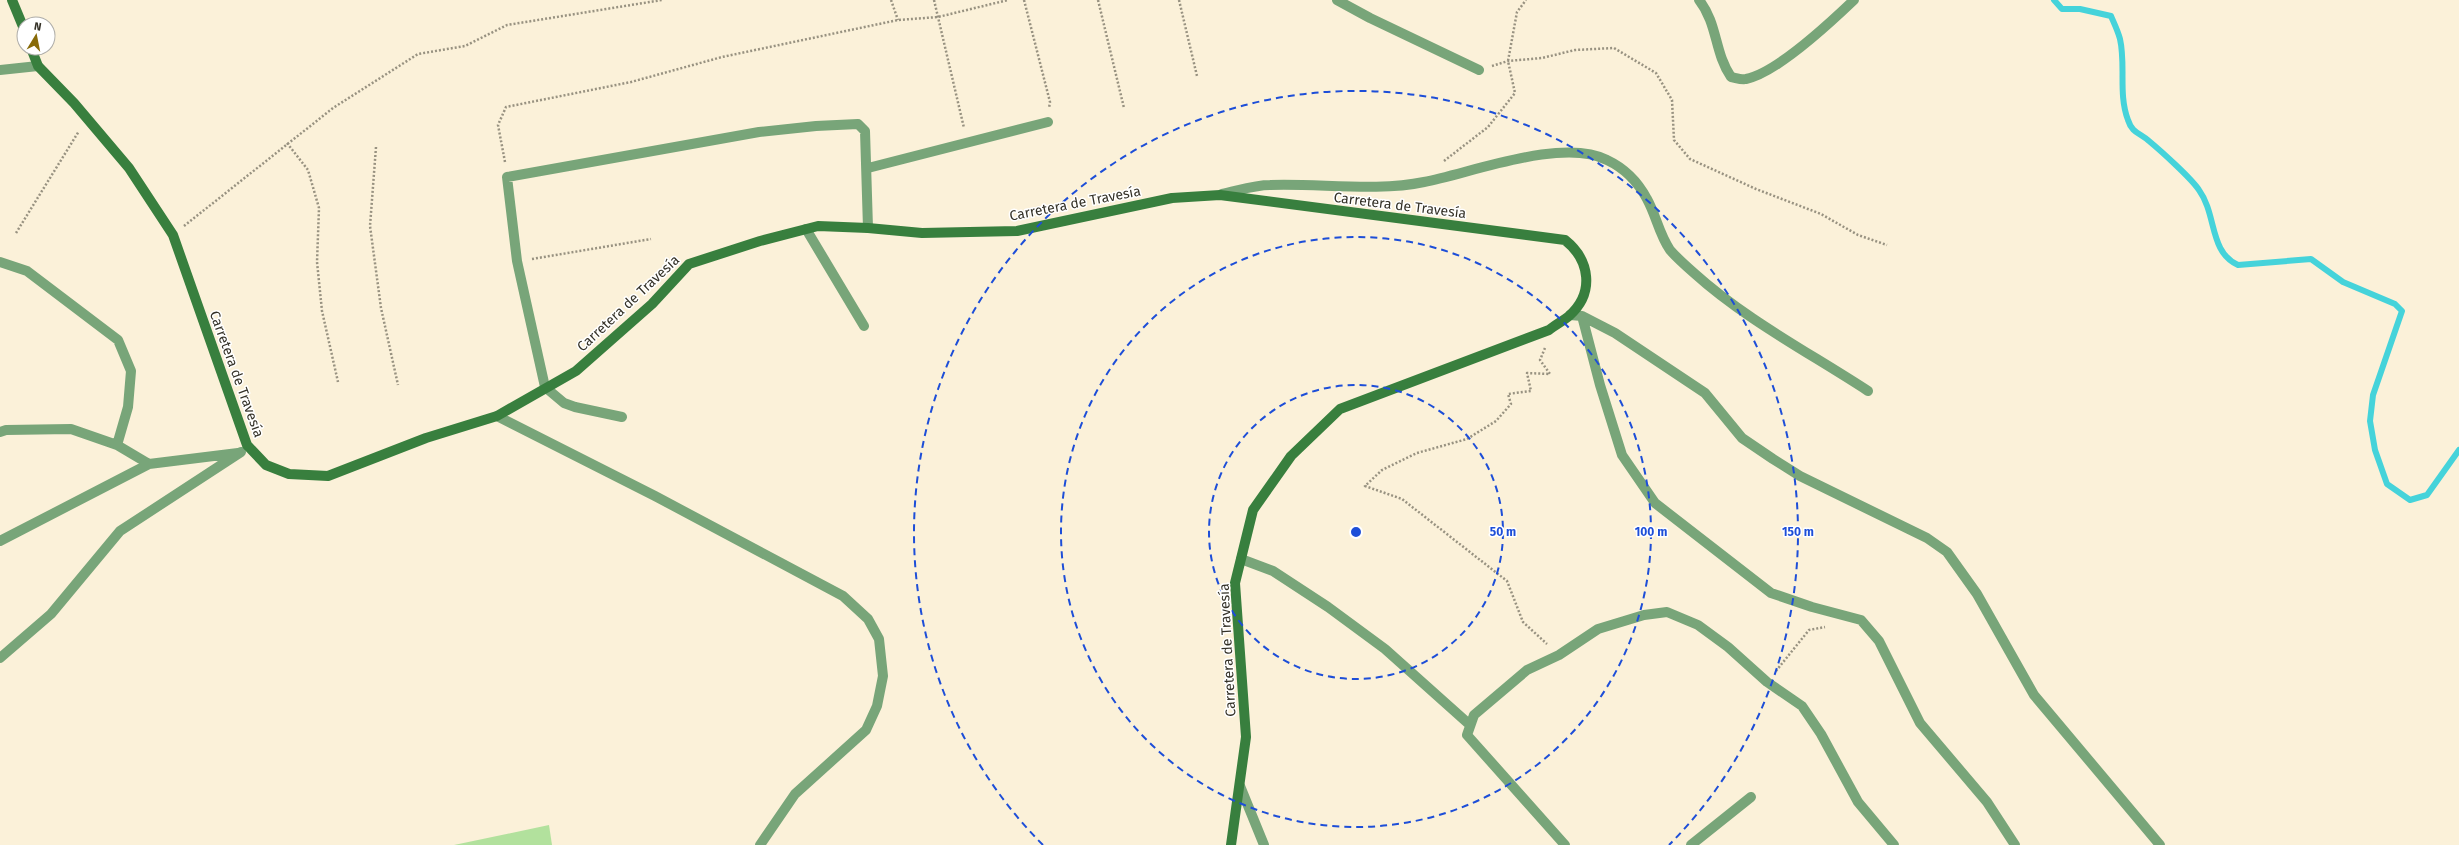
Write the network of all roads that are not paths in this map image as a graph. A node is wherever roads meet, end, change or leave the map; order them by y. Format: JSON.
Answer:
{"nodes":[{"id":1,"x":12,"y":0,"type":"edge"},
{"id":2,"x":1337,"y":0,"type":"edge"},
{"id":3,"x":1700,"y":0,"type":"edge"},
{"id":4,"x":1854,"y":0,"type":"edge"},
{"id":5,"x":19,"y":16,"type":"edge"},
{"id":6,"x":34,"y":56,"type":"edge"},
{"id":7,"x":38,"y":66,"type":"junction"},
{"id":8,"x":0,"y":70,"type":"edge"},
{"id":9,"x":1479,"y":70,"type":"dead end"},
{"id":10,"x":1048,"y":122,"type":"road end"},
{"id":11,"x":868,"y":168,"type":"junction"},
{"id":12,"x":1220,"y":195,"type":"junction"},
{"id":13,"x":868,"y":228,"type":"junction"},
{"id":14,"x":806,"y":229,"type":"junction"},
{"id":15,"x":0,"y":262,"type":"edge"},
{"id":16,"x":1570,"y":315,"type":"junction"},
{"id":17,"x":1582,"y":316,"type":"junction"},
{"id":18,"x":864,"y":326,"type":"dead end"},
{"id":19,"x":545,"y":387,"type":"junction"},
{"id":20,"x":1868,"y":391,"type":"dead end"},
{"id":21,"x":497,"y":416,"type":"junction"},
{"id":22,"x":622,"y":417,"type":"dead end"},
{"id":23,"x":0,"y":432,"type":"edge"},
{"id":24,"x":116,"y":445,"type":"junction"},
{"id":25,"x":244,"y":449,"type":"junction"},
{"id":26,"x":149,"y":464,"type":"junction"},
{"id":27,"x":0,"y":541,"type":"edge"},
{"id":28,"x":1241,"y":559,"type":"junction"},
{"id":29,"x":1,"y":657,"type":"edge"},
{"id":30,"x":1470,"y":725,"type":"junction"},
{"id":31,"x":1240,"y":786,"type":"junction"},
{"id":32,"x":1751,"y":797,"type":"dead end"},
{"id":33,"x":760,"y":845,"type":"edge"},
{"id":34,"x":1231,"y":845,"type":"edge"},
{"id":35,"x":1264,"y":845,"type":"edge"},
{"id":36,"x":1565,"y":845,"type":"edge"},
{"id":37,"x":1691,"y":845,"type":"edge"},
{"id":38,"x":1894,"y":845,"type":"edge"},
{"id":39,"x":2015,"y":845,"type":"edge"},
{"id":40,"x":2160,"y":845,"type":"edge"}],
"edges":[{"from":1,"to":5,"type":"street"},
{"from":2,"to":9,"type":"street"},
{"from":3,"to":4,"type":"street"},
{"from":6,"to":7,"type":"street","name":"Carretera de Travesía"},
{"from":7,"to":8,"type":"street"},
{"from":7,"to":25,"type":"street","name":"Carretera de Travesía"},
{"from":10,"to":11,"type":"street"},
{"from":11,"to":13,"type":"street"},
{"from":11,"to":19,"type":"street"},
{"from":12,"to":13,"type":"street","name":"Carretera de Travesía"},
{"from":12,"to":16,"type":"street","name":"Carretera de Travesía"},
{"from":12,"to":20,"type":"street"},
{"from":13,"to":14,"type":"street","name":"Carretera de Travesía"},
{"from":14,"to":18,"type":"street"},
{"from":14,"to":19,"type":"street","name":"Carretera de Travesía"},
{"from":15,"to":24,"type":"street"},
{"from":16,"to":17,"type":"street"},
{"from":16,"to":28,"type":"street","name":"Carretera de Travesía"},
{"from":17,"to":39,"type":"street"},
{"from":17,"to":40,"type":"street"},
{"from":19,"to":21,"type":"street","name":"Carretera de Travesía"},
{"from":19,"to":22,"type":"street"},
{"from":21,"to":25,"type":"street","name":"Carretera de Travesía"},
{"from":21,"to":33,"type":"street"},
{"from":23,"to":24,"type":"street"},
{"from":24,"to":26,"type":"street"},
{"from":25,"to":26,"type":"street"},
{"from":25,"to":29,"type":"street"},
{"from":26,"to":27,"type":"street"},
{"from":28,"to":30,"type":"street"},
{"from":28,"to":31,"type":"street","name":"Carretera de Travesía"},
{"from":30,"to":36,"type":"street"},
{"from":30,"to":38,"type":"street"},
{"from":31,"to":34,"type":"street","name":"Carretera de Travesía"},
{"from":31,"to":35,"type":"street"},
{"from":32,"to":37,"type":"street"}]}
